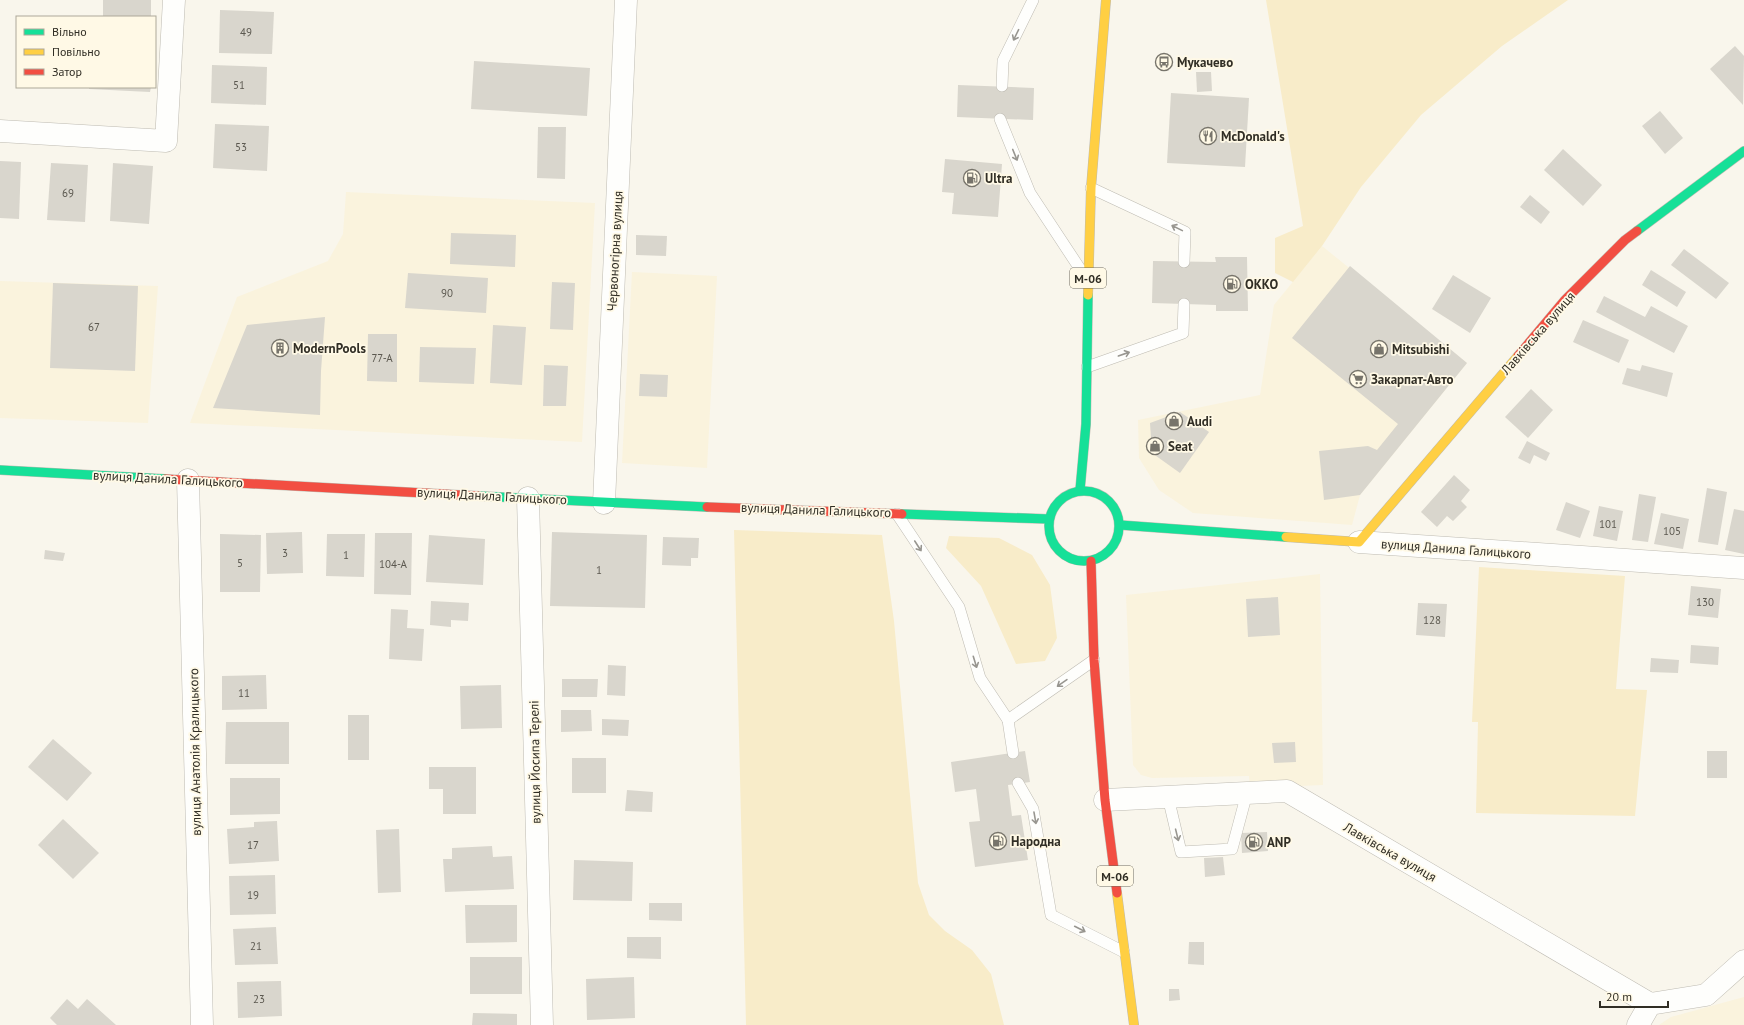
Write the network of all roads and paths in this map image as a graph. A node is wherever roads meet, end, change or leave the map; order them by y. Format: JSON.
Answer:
{"nodes":[{"id":1,"x":174,"y":0,"type":"edge"},
{"id":2,"x":626,"y":0,"type":"edge"},
{"id":3,"x":1033,"y":0,"type":"edge"},
{"id":4,"x":1106,"y":0,"type":"edge"},
{"id":5,"x":1002,"y":86,"type":"dead end"},
{"id":6,"x":1000,"y":119,"type":"dead end"},
{"id":7,"x":0,"y":131,"type":"edge"},
{"id":8,"x":1744,"y":151,"type":"edge"},
{"id":9,"x":1091,"y":188,"type":"junction"},
{"id":10,"x":1184,"y":262,"type":"dead end"},
{"id":11,"x":1088,"y":281,"type":"junction"},
{"id":12,"x":1184,"y":304,"type":"dead end"},
{"id":13,"x":1087,"y":367,"type":"junction"},
{"id":14,"x":0,"y":470,"type":"edge"},
{"id":15,"x":188,"y":480,"type":"junction"},
{"id":16,"x":1080,"y":490,"type":"junction"},
{"id":17,"x":528,"y":498,"type":"junction"},
{"id":18,"x":604,"y":503,"type":"junction"},
{"id":19,"x":897,"y":514,"type":"junction"},
{"id":20,"x":1049,"y":519,"type":"junction"},
{"id":21,"x":1120,"y":525,"type":"junction"},
{"id":22,"x":1359,"y":542,"type":"junction"},
{"id":23,"x":1091,"y":561,"type":"junction"},
{"id":24,"x":1744,"y":568,"type":"edge"},
{"id":25,"x":1094,"y":660,"type":"junction"},
{"id":26,"x":1008,"y":720,"type":"junction"},
{"id":27,"x":1013,"y":753,"type":"dead end"},
{"id":28,"x":1018,"y":784,"type":"dead end"},
{"id":29,"x":1246,"y":793,"type":"junction"},
{"id":30,"x":1168,"y":797,"type":"junction"},
{"id":31,"x":1105,"y":800,"type":"junction"},
{"id":32,"x":1124,"y":952,"type":"junction"},
{"id":33,"x":1744,"y":961,"type":"edge"},
{"id":34,"x":1650,"y":1004,"type":"junction"},
{"id":35,"x":202,"y":1025,"type":"edge"},
{"id":36,"x":542,"y":1025,"type":"edge"},
{"id":37,"x":1134,"y":1025,"type":"edge"},
{"id":38,"x":1638,"y":1025,"type":"edge"}],
"edges":[{"from":1,"to":7,"type":"street"},
{"from":2,"to":18,"type":"street","name":"Червоногірна вулиця"},
{"from":3,"to":5,"type":"lane","one_way":true},
{"from":4,"to":9,"type":"main road","number":"М-06"},
{"from":6,"to":11,"type":"lane","one_way":true},
{"from":8,"to":22,"type":"main road","name":"Лавківська вулиця"},
{"from":10,"to":9,"type":"lane","one_way":true},
{"from":9,"to":11,"type":"main road","number":"М-06"},
{"from":11,"to":13,"type":"main road","number":"М-06"},
{"from":13,"to":12,"type":"lane","one_way":true},
{"from":13,"to":16,"type":"main road","number":"М-06"},
{"from":14,"to":15,"type":"main road","name":"вулиця Данила Галицького"},
{"from":15,"to":17,"type":"main road","name":"вулиця Данила Галицького"},
{"from":15,"to":35,"type":"street","name":"вулиця Анатолія Кралицького"},
{"from":16,"to":20,"type":"main road"},
{"from":16,"to":21,"type":"main road"},
{"from":17,"to":18,"type":"main road","name":"вулиця Данила Галицького"},
{"from":17,"to":36,"type":"street","name":"вулиця Йосипа Терелі"},
{"from":18,"to":19,"type":"main road","name":"вулиця Данила Галицького"},
{"from":19,"to":20,"type":"main road","name":"вулиця Данила Галицького"},
{"from":19,"to":26,"type":"lane","one_way":true},
{"from":20,"to":23,"type":"main road"},
{"from":21,"to":22,"type":"main road","name":"вулиця Данила Галицького"},
{"from":21,"to":23,"type":"main road"},
{"from":22,"to":24,"type":"street","name":"вулиця Данила Галицького"},
{"from":23,"to":25,"type":"main road","number":"М-06"},
{"from":25,"to":26,"type":"lane","one_way":true},
{"from":25,"to":31,"type":"main road","number":"М-06"},
{"from":26,"to":27,"type":"lane"},
{"from":28,"to":32,"type":"lane","one_way":true},
{"from":29,"to":30,"type":"street","name":"Лавківська вулиця"},
{"from":30,"to":29,"type":"lane","one_way":true},
{"from":29,"to":34,"type":"street","name":"Лавківська вулиця"},
{"from":30,"to":31,"type":"street","name":"Лавківська вулиця"},
{"from":31,"to":32,"type":"main road","number":"М-06"},
{"from":32,"to":37,"type":"main road","number":"М-06"},
{"from":33,"to":34,"type":"street"},
{"from":34,"to":38,"type":"street"}]}
